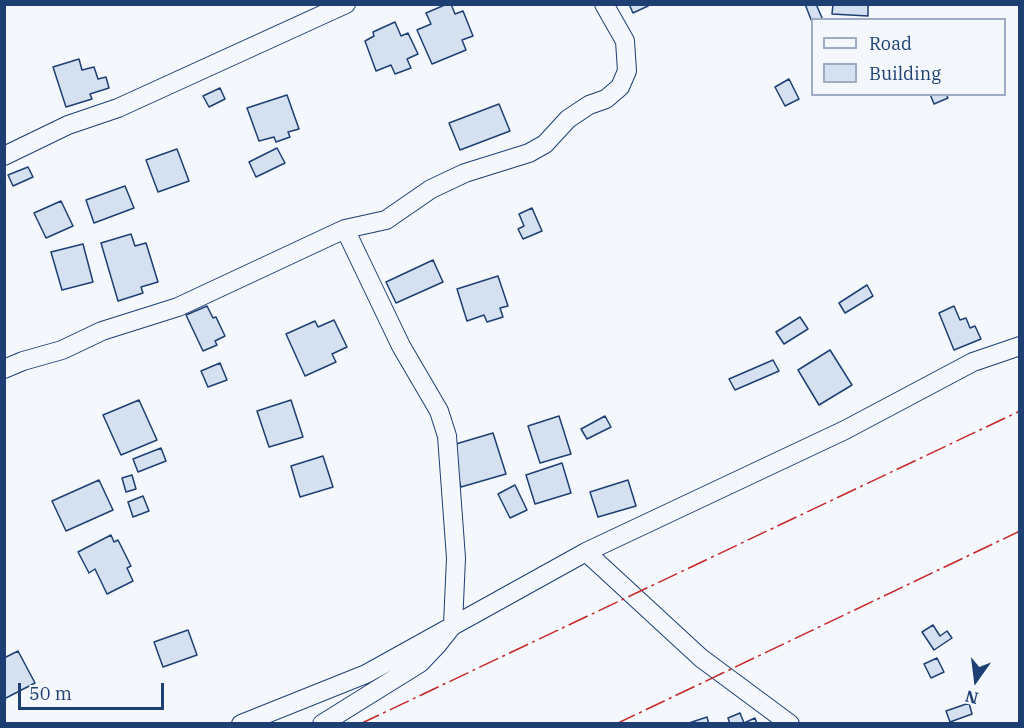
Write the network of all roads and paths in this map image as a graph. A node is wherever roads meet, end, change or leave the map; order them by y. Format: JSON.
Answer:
{"nodes":[{"id":1,"x":346,"y":4,"type":"edge"},
{"id":2,"x":604,"y":4,"type":"edge"},
{"id":3,"x":4,"y":156,"type":"edge"},
{"id":4,"x":345,"y":229,"type":"junction"},
{"id":5,"x":1020,"y":346,"type":"edge"},
{"id":6,"x":4,"y":369,"type":"edge"},
{"id":7,"x":586,"y":552,"type":"junction"},
{"id":8,"x":453,"y":625,"type":"junction"},
{"id":9,"x":241,"y":723,"type":"edge"},
{"id":10,"x":321,"y":723,"type":"edge"},
{"id":11,"x":790,"y":723,"type":"edge"}],
"edges":[{"from":1,"to":3,"type":"street"},
{"from":2,"to":4,"type":"street"},
{"from":4,"to":6,"type":"street"},
{"from":4,"to":8,"type":"street"},
{"from":5,"to":7,"type":"street"},
{"from":7,"to":8,"type":"street"},
{"from":7,"to":11,"type":"street"},
{"from":8,"to":9,"type":"street"},
{"from":8,"to":10,"type":"street"}]}
